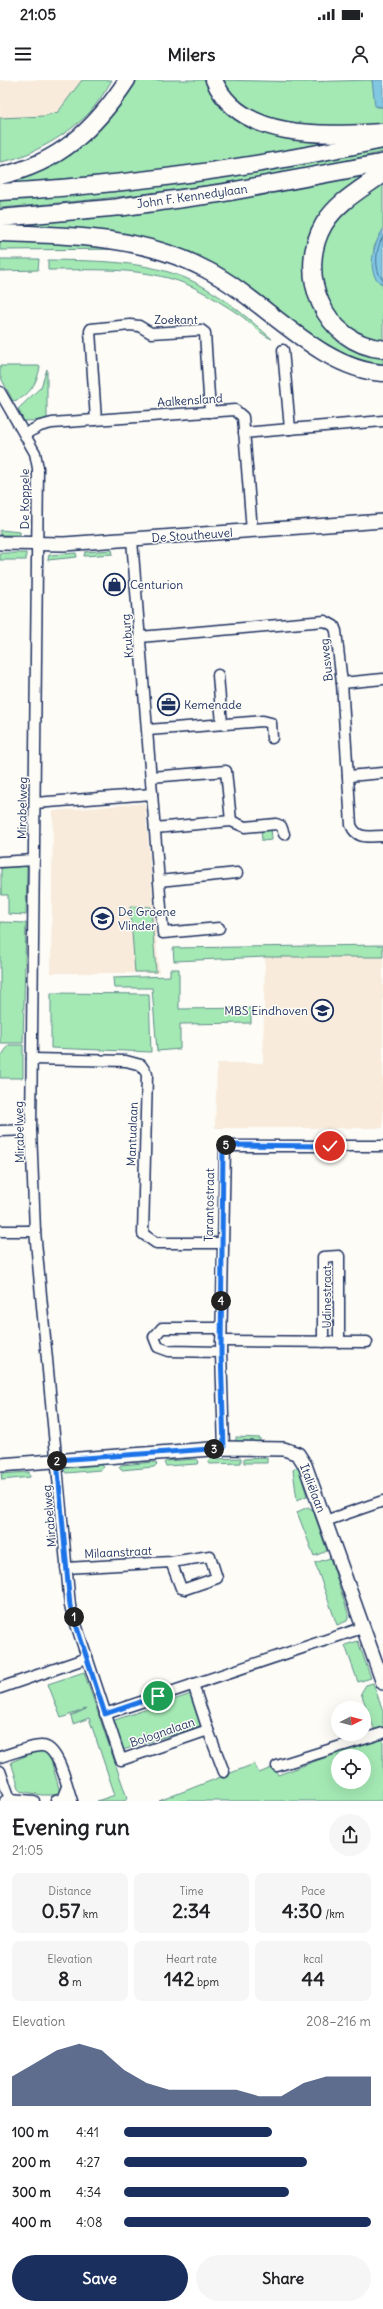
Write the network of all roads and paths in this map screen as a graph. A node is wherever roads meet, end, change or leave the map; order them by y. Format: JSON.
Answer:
{"nodes":[{"id":1,"x":127,"y":80,"type":"edge"},
{"id":2,"x":214,"y":80,"type":"edge"},
{"id":3,"x":383,"y":132,"type":"edge"},
{"id":4,"x":383,"y":140,"type":"edge"},
{"id":5,"x":383,"y":163,"type":"edge"},
{"id":6,"x":383,"y":173,"type":"edge"},
{"id":7,"x":0,"y":176,"type":"edge"},
{"id":8,"x":0,"y":192,"type":"edge"},
{"id":9,"x":121,"y":207,"type":"joint"},
{"id":10,"x":0,"y":218,"type":"edge"},
{"id":11,"x":0,"y":233,"type":"edge"},
{"id":12,"x":383,"y":349,"type":"edge"},
{"id":13,"x":283,"y":350,"type":"dead end"},
{"id":14,"x":383,"y":373,"type":"edge"},
{"id":15,"x":0,"y":392,"type":"edge"},
{"id":16,"x":210,"y":412,"type":"junction"},
{"id":17,"x":96,"y":420,"type":"junction"},
{"id":18,"x":383,"y":422,"type":"edge"},
{"id":19,"x":290,"y":429,"type":"junction"},
{"id":20,"x":244,"y":433,"type":"junction"},
{"id":21,"x":25,"y":434,"type":"junction"},
{"id":22,"x":383,"y":521,"type":"edge"},
{"id":23,"x":252,"y":531,"type":"junction"},
{"id":24,"x":132,"y":540,"type":"junction"},
{"id":25,"x":0,"y":543,"type":"edge"},
{"id":26,"x":37,"y":544,"type":"junction"},
{"id":27,"x":140,"y":637,"type":"junction"},
{"id":28,"x":218,"y":675,"type":"dead end"},
{"id":29,"x":383,"y":679,"type":"edge"},
{"id":30,"x":342,"y":683,"type":"junction"},
{"id":31,"x":222,"y":724,"type":"junction"},
{"id":32,"x":148,"y":730,"type":"junction"},
{"id":33,"x":272,"y":738,"type":"dead end"},
{"id":34,"x":383,"y":773,"type":"edge"},
{"id":35,"x":348,"y":776,"type":"junction"},
{"id":36,"x":151,"y":777,"type":"junction"},
{"id":37,"x":152,"y":794,"type":"junction"},
{"id":38,"x":35,"y":803,"type":"junction"},
{"id":39,"x":231,"y":821,"type":"junction"},
{"id":40,"x":155,"y":828,"type":"junction"},
{"id":41,"x":284,"y":834,"type":"dead end"},
{"id":42,"x":383,"y":836,"type":"edge"},
{"id":43,"x":34,"y":860,"type":"junction"},
{"id":44,"x":0,"y":862,"type":"edge"},
{"id":45,"x":237,"y":873,"type":"dead end"},
{"id":46,"x":159,"y":881,"type":"junction"},
{"id":47,"x":219,"y":928,"type":"dead end"},
{"id":48,"x":32,"y":1059,"type":"junction"},
{"id":49,"x":0,"y":1130,"type":"edge"},
{"id":50,"x":31,"y":1130,"type":"junction"},
{"id":51,"x":383,"y":1146,"type":"edge"},
{"id":52,"x":0,"y":1231,"type":"edge"},
{"id":53,"x":35,"y":1231,"type":"junction"},
{"id":54,"x":221,"y":1243,"type":"junction"},
{"id":55,"x":221,"y":1328,"type":"junction"},
{"id":56,"x":221,"y":1341,"type":"junction"},
{"id":57,"x":323,"y":1342,"type":"junction"},
{"id":58,"x":340,"y":1342,"type":"junction"},
{"id":59,"x":368,"y":1342,"type":"dead end"},
{"id":60,"x":221,"y":1352,"type":"junction"},
{"id":61,"x":224,"y":1448,"type":"junction"},
{"id":62,"x":57,"y":1460,"type":"junction"},
{"id":63,"x":0,"y":1464,"type":"edge"},
{"id":64,"x":383,"y":1501,"type":"edge"},
{"id":65,"x":325,"y":1521,"type":"junction"},
{"id":66,"x":171,"y":1562,"type":"junction"},
{"id":67,"x":66,"y":1568,"type":"junction"},
{"id":68,"x":362,"y":1628,"type":"junction"},
{"id":69,"x":87,"y":1658,"type":"junction"},
{"id":70,"x":383,"y":1683,"type":"edge"},
{"id":71,"x":193,"y":1684,"type":"junction"},
{"id":72,"x":0,"y":1688,"type":"edge"},
{"id":73,"x":105,"y":1714,"type":"junction"},
{"id":74,"x":208,"y":1730,"type":"junction"},
{"id":75,"x":383,"y":1733,"type":"edge"},
{"id":76,"x":0,"y":1758,"type":"edge"},
{"id":77,"x":277,"y":1766,"type":"dead end"},
{"id":78,"x":0,"y":1770,"type":"edge"},
{"id":79,"x":224,"y":1772,"type":"dead end"},
{"id":80,"x":67,"y":1787,"type":"junction"},
{"id":81,"x":8,"y":1800,"type":"edge"},
{"id":82,"x":34,"y":1801,"type":"edge"},
{"id":83,"x":56,"y":1801,"type":"edge"},
{"id":84,"x":72,"y":1801,"type":"edge"}],
"edges":[{"from":1,"to":7,"type":"main road"},
{"from":2,"to":3,"type":"main road"},
{"from":4,"to":8,"type":"main road","name":"John F. Kennedylaan"},
{"from":5,"to":9,"type":"highway","name":"John F. Kennedylaan"},
{"from":6,"to":12,"type":"highway"},
{"from":9,"to":10,"type":"main road","name":"John F. Kennedylaan"},
{"from":11,"to":14,"type":"main road"},
{"from":13,"to":19,"type":"street"},
{"from":15,"to":21,"type":"street","name":"De Koppele"},
{"from":16,"to":17,"type":"street","name":"Aalkensland"},
{"from":16,"to":17,"type":"street","name":"Zoekant"},
{"from":16,"to":20,"type":"street","name":"Aalkensland"},
{"from":17,"to":21,"type":"street","name":"Aalkensland"},
{"from":18,"to":19,"type":"street"},
{"from":19,"to":20,"type":"street"},
{"from":20,"to":23,"type":"street","name":"Aalkensland"},
{"from":21,"to":26,"type":"street","name":"De Koppele"},
{"from":22,"to":23,"type":"street","name":"De Stoutheuvel"},
{"from":23,"to":24,"type":"street","name":"De Stoutheuvel"},
{"from":24,"to":26,"type":"street","name":"De Stoutheuvel"},
{"from":24,"to":27,"type":"street","name":"Kruburg"},
{"from":25,"to":26,"type":"street","name":"De Stoutheuvel"},
{"from":26,"to":38,"type":"street","name":"Mirabelweg"},
{"from":27,"to":30,"type":"street","name":"Busweg"},
{"from":27,"to":32,"type":"street","name":"Kruburg"},
{"from":28,"to":31,"type":"street"},
{"from":29,"to":30,"type":"street"},
{"from":30,"to":35,"type":"street","name":"Busweg"},
{"from":31,"to":32,"type":"street"},
{"from":31,"to":33,"type":"street"},
{"from":32,"to":36,"type":"street","name":"Kruburg"},
{"from":34,"to":35,"type":"street"},
{"from":35,"to":42,"type":"street","name":"Busweg"},
{"from":36,"to":37,"type":"street","name":"Kruburg"},
{"from":36,"to":39,"type":"street"},
{"from":37,"to":38,"type":"street"},
{"from":37,"to":40,"type":"street","name":"Kruburg"},
{"from":38,"to":43,"type":"street","name":"Mirabelweg"},
{"from":39,"to":40,"type":"street"},
{"from":39,"to":41,"type":"street"},
{"from":40,"to":46,"type":"street","name":"Kruburg"},
{"from":43,"to":44,"type":"street"},
{"from":43,"to":48,"type":"street","name":"Mirabelweg"},
{"from":45,"to":46,"type":"street"},
{"from":46,"to":47,"type":"street","name":"Kruburg"},
{"from":48,"to":50,"type":"street","name":"Mirabelweg"},
{"from":48,"to":54,"type":"street","name":"Mantualaan"},
{"from":49,"to":50,"type":"street"},
{"from":50,"to":53,"type":"street","name":"Mirabelweg"},
{"from":51,"to":54,"type":"street","name":"Tarantostraat"},
{"from":52,"to":53,"type":"street"},
{"from":53,"to":62,"type":"street","name":"Mirabelweg"},
{"from":54,"to":55,"type":"street","name":"Tarantostraat"},
{"from":55,"to":56,"type":"street","name":"Tarantostraat"},
{"from":55,"to":60,"type":"street"},
{"from":56,"to":57,"type":"street","name":"Udinestraat"},
{"from":56,"to":60,"type":"street","name":"Tarantostraat"},
{"from":57,"to":58,"type":"street","name":"Udinestraat"},
{"from":57,"to":58,"type":"street","name":"Udinestraat"},
{"from":58,"to":59,"type":"street","name":"Udinestraat"},
{"from":60,"to":61,"type":"street","name":"Tarantostraat"},
{"from":61,"to":62,"type":"street","name":"Italiëlaan"},
{"from":61,"to":65,"type":"street","name":"Italiëlaan"},
{"from":62,"to":63,"type":"street","name":"Italiëlaan"},
{"from":62,"to":67,"type":"street","name":"Mirabelweg"},
{"from":64,"to":65,"type":"street"},
{"from":65,"to":68,"type":"street","name":"Italiëlaan"},
{"from":66,"to":66,"type":"street","name":"Milaanstraat"},
{"from":66,"to":67,"type":"street","name":"Milaanstraat"},
{"from":67,"to":69,"type":"street","name":"Mirabelweg"},
{"from":68,"to":70,"type":"street","name":"Italiëlaan"},
{"from":68,"to":71,"type":"street"},
{"from":69,"to":72,"type":"street"},
{"from":69,"to":73,"type":"street","name":"Mirabelweg"},
{"from":71,"to":73,"type":"street"},
{"from":71,"to":74,"type":"street","name":"Bolognalaan"},
{"from":73,"to":74,"type":"street","name":"Bolognalaan"},
{"from":74,"to":79,"type":"street","name":"Bolognalaan"},
{"from":75,"to":77,"type":"street"},
{"from":76,"to":80,"type":"street"},
{"from":78,"to":81,"type":"street"},
{"from":80,"to":83,"type":"street"},
{"from":80,"to":84,"type":"street"},
{"from":81,"to":82,"type":"street"}]}
